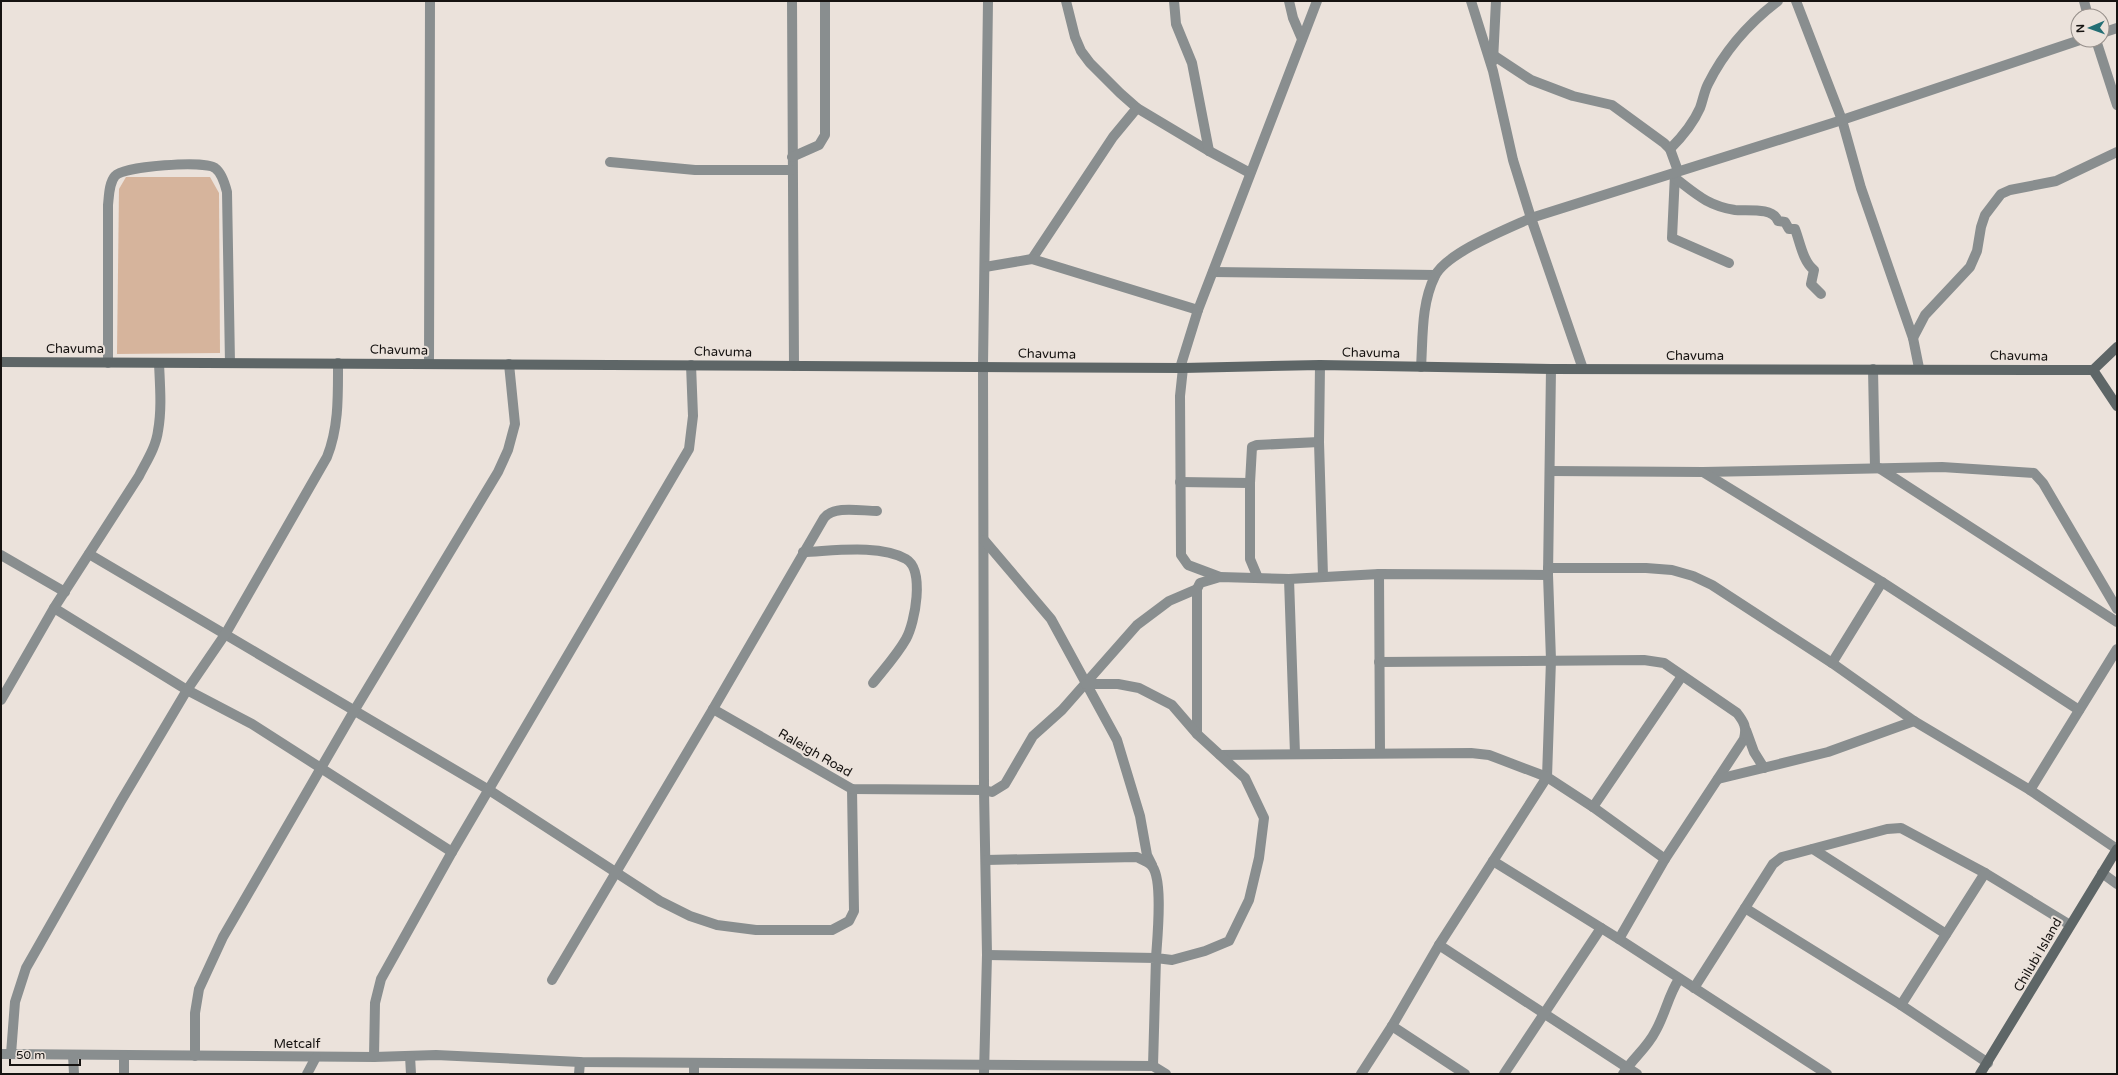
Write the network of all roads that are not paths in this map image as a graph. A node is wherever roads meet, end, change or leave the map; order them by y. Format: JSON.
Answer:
{"nodes":[{"id":1,"x":430,"y":1,"type":"edge"},
{"id":2,"x":792,"y":1,"type":"edge"},
{"id":3,"x":825,"y":1,"type":"edge"},
{"id":4,"x":988,"y":1,"type":"edge"},
{"id":5,"x":1066,"y":1,"type":"edge"},
{"id":6,"x":1174,"y":1,"type":"edge"},
{"id":7,"x":1289,"y":1,"type":"edge"},
{"id":8,"x":1317,"y":1,"type":"edge"},
{"id":9,"x":1471,"y":1,"type":"edge"},
{"id":10,"x":1496,"y":1,"type":"edge"},
{"id":11,"x":1778,"y":1,"type":"edge"},
{"id":12,"x":1796,"y":1,"type":"edge"},
{"id":13,"x":1302,"y":39,"type":"junction"},
{"id":14,"x":2070,"y":43,"type":"edge"},
{"id":15,"x":2099,"y":48,"type":"edge"},
{"id":16,"x":1493,"y":55,"type":"junction"},
{"id":17,"x":1492,"y":71,"type":"junction"},
{"id":18,"x":2117,"y":105,"type":"edge"},
{"id":19,"x":1137,"y":108,"type":"junction"},
{"id":20,"x":1842,"y":120,"type":"junction"},
{"id":21,"x":1670,"y":149,"type":"junction"},
{"id":22,"x":1209,"y":151,"type":"junction"},
{"id":23,"x":2117,"y":152,"type":"edge"},
{"id":24,"x":792,"y":157,"type":"junction"},
{"id":25,"x":610,"y":162,"type":"dead end"},
{"id":26,"x":792,"y":170,"type":"junction"},
{"id":27,"x":1250,"y":173,"type":"junction"},
{"id":28,"x":1676,"y":174,"type":"junction"},
{"id":29,"x":1531,"y":218,"type":"junction"},
{"id":30,"x":1032,"y":259,"type":"junction"},
{"id":31,"x":1729,"y":263,"type":"dead end"},
{"id":32,"x":985,"y":267,"type":"junction"},
{"id":33,"x":1213,"y":272,"type":"junction"},
{"id":34,"x":1435,"y":275,"type":"junction"},
{"id":35,"x":1821,"y":294,"type":"dead end"},
{"id":36,"x":1198,"y":310,"type":"junction"},
{"id":37,"x":1913,"y":338,"type":"junction"},
{"id":38,"x":2117,"y":347,"type":"edge"},
{"id":39,"x":1,"y":362,"type":"edge"},
{"id":40,"x":108,"y":363,"type":"junction"},
{"id":41,"x":159,"y":363,"type":"junction"},
{"id":42,"x":230,"y":363,"type":"junction"},
{"id":43,"x":338,"y":363,"type":"junction"},
{"id":44,"x":429,"y":364,"type":"junction"},
{"id":45,"x":509,"y":364,"type":"junction"},
{"id":46,"x":690,"y":364,"type":"junction"},
{"id":47,"x":1320,"y":365,"type":"junction"},
{"id":48,"x":794,"y":366,"type":"junction"},
{"id":49,"x":983,"y":366,"type":"junction"},
{"id":50,"x":1421,"y":367,"type":"junction"},
{"id":51,"x":1181,"y":368,"type":"junction"},
{"id":52,"x":1919,"y":368,"type":"junction"},
{"id":53,"x":1551,"y":369,"type":"junction"},
{"id":54,"x":1584,"y":369,"type":"junction"},
{"id":55,"x":1873,"y":369,"type":"junction"},
{"id":56,"x":2094,"y":370,"type":"junction"},
{"id":57,"x":2117,"y":406,"type":"edge"},
{"id":58,"x":1319,"y":442,"type":"junction"},
{"id":59,"x":1877,"y":468,"type":"junction"},
{"id":60,"x":1550,"y":471,"type":"junction"},
{"id":61,"x":1703,"y":472,"type":"junction"},
{"id":62,"x":1180,"y":482,"type":"junction"},
{"id":63,"x":1250,"y":482,"type":"junction"},
{"id":64,"x":876,"y":511,"type":"dead end"},
{"id":65,"x":984,"y":540,"type":"junction"},
{"id":66,"x":803,"y":552,"type":"junction"},
{"id":67,"x":89,"y":554,"type":"junction"},
{"id":68,"x":1,"y":555,"type":"edge"},
{"id":69,"x":1548,"y":572,"type":"junction"},
{"id":70,"x":1379,"y":574,"type":"junction"},
{"id":71,"x":1323,"y":576,"type":"junction"},
{"id":72,"x":1220,"y":577,"type":"junction"},
{"id":73,"x":1258,"y":578,"type":"junction"},
{"id":74,"x":1289,"y":579,"type":"junction"},
{"id":75,"x":1882,"y":582,"type":"junction"},
{"id":76,"x":1197,"y":589,"type":"junction"},
{"id":77,"x":65,"y":592,"type":"junction"},
{"id":78,"x":54,"y":608,"type":"junction"},
{"id":79,"x":2117,"y":609,"type":"edge"},
{"id":80,"x":2117,"y":622,"type":"edge"},
{"id":81,"x":226,"y":633,"type":"junction"},
{"id":82,"x":2117,"y":649,"type":"edge"},
{"id":83,"x":1551,"y":660,"type":"junction"},
{"id":84,"x":1379,"y":662,"type":"junction"},
{"id":85,"x":1832,"y":663,"type":"junction"},
{"id":86,"x":1682,"y":676,"type":"junction"},
{"id":87,"x":873,"y":683,"type":"dead end"},
{"id":88,"x":1086,"y":684,"type":"junction"},
{"id":89,"x":187,"y":690,"type":"junction"},
{"id":90,"x":1,"y":700,"type":"edge"},
{"id":91,"x":713,"y":709,"type":"junction"},
{"id":92,"x":2079,"y":710,"type":"junction"},
{"id":93,"x":354,"y":711,"type":"junction"},
{"id":94,"x":1914,"y":720,"type":"junction"},
{"id":95,"x":1746,"y":730,"type":"junction"},
{"id":96,"x":1197,"y":734,"type":"junction"},
{"id":97,"x":1380,"y":753,"type":"junction"},
{"id":98,"x":1295,"y":754,"type":"junction"},
{"id":99,"x":1220,"y":756,"type":"junction"},
{"id":100,"x":321,"y":766,"type":"junction"},
{"id":101,"x":1764,"y":768,"type":"junction"},
{"id":102,"x":1547,"y":777,"type":"junction"},
{"id":103,"x":1718,"y":779,"type":"junction"},
{"id":104,"x":852,"y":789,"type":"junction"},
{"id":105,"x":489,"y":790,"type":"junction"},
{"id":106,"x":984,"y":790,"type":"junction"},
{"id":107,"x":2030,"y":790,"type":"junction"},
{"id":108,"x":1593,"y":807,"type":"junction"},
{"id":109,"x":1813,"y":848,"type":"junction"},
{"id":110,"x":2117,"y":849,"type":"edge"},
{"id":111,"x":452,"y":852,"type":"junction"},
{"id":112,"x":1665,"y":859,"type":"junction"},
{"id":113,"x":986,"y":860,"type":"junction"},
{"id":114,"x":1492,"y":861,"type":"junction"},
{"id":115,"x":1152,"y":865,"type":"junction"},
{"id":116,"x":617,"y":872,"type":"junction"},
{"id":117,"x":1985,"y":873,"type":"junction"},
{"id":118,"x":2102,"y":873,"type":"junction"},
{"id":119,"x":2117,"y":884,"type":"edge"},
{"id":120,"x":1745,"y":908,"type":"junction"},
{"id":121,"x":2070,"y":925,"type":"junction"},
{"id":122,"x":1602,"y":928,"type":"junction"},
{"id":123,"x":1946,"y":934,"type":"junction"},
{"id":124,"x":1619,"y":939,"type":"junction"},
{"id":125,"x":1439,"y":945,"type":"junction"},
{"id":126,"x":987,"y":955,"type":"junction"},
{"id":127,"x":1156,"y":958,"type":"junction"},
{"id":128,"x":1679,"y":979,"type":"junction"},
{"id":129,"x":552,"y":980,"type":"dead end"},
{"id":130,"x":1694,"y":988,"type":"junction"},
{"id":131,"x":1901,"y":1005,"type":"junction"},
{"id":132,"x":1545,"y":1016,"type":"junction"},
{"id":133,"x":1392,"y":1026,"type":"junction"},
{"id":134,"x":6,"y":1054,"type":"edge"},
{"id":135,"x":72,"y":1055,"type":"junction"},
{"id":136,"x":124,"y":1055,"type":"junction"},
{"id":137,"x":195,"y":1056,"type":"junction"},
{"id":138,"x":410,"y":1056,"type":"junction"},
{"id":139,"x":316,"y":1057,"type":"junction"},
{"id":140,"x":374,"y":1057,"type":"junction"},
{"id":141,"x":580,"y":1062,"type":"junction"},
{"id":142,"x":694,"y":1063,"type":"junction"},
{"id":143,"x":1988,"y":1063,"type":"junction"},
{"id":144,"x":1153,"y":1066,"type":"junction"},
{"id":145,"x":984,"y":1069,"type":"edge"},
{"id":146,"x":1625,"y":1071,"type":"edge"},
{"id":147,"x":74,"y":1074,"type":"edge"},
{"id":148,"x":124,"y":1074,"type":"edge"},
{"id":149,"x":307,"y":1074,"type":"edge"},
{"id":150,"x":410,"y":1074,"type":"edge"},
{"id":151,"x":580,"y":1074,"type":"edge"},
{"id":152,"x":694,"y":1074,"type":"edge"},
{"id":153,"x":1166,"y":1074,"type":"edge"},
{"id":154,"x":1361,"y":1074,"type":"edge"},
{"id":155,"x":1465,"y":1074,"type":"edge"},
{"id":156,"x":1504,"y":1074,"type":"edge"},
{"id":157,"x":1638,"y":1074,"type":"edge"},
{"id":158,"x":1827,"y":1074,"type":"edge"},
{"id":159,"x":1980,"y":1074,"type":"edge"}],
"edges":[{"from":1,"to":44,"type":"street"},
{"from":2,"to":24,"type":"street"},
{"from":3,"to":24,"type":"street"},
{"from":4,"to":32,"type":"street"},
{"from":5,"to":19,"type":"street"},
{"from":6,"to":22,"type":"street"},
{"from":7,"to":13,"type":"street"},
{"from":8,"to":13,"type":"street"},
{"from":9,"to":17,"type":"street"},
{"from":10,"to":16,"type":"street"},
{"from":11,"to":21,"type":"street"},
{"from":12,"to":20,"type":"street"},
{"from":13,"to":27,"type":"street"},
{"from":14,"to":20,"type":"street"},
{"from":15,"to":18,"type":"street"},
{"from":16,"to":17,"type":"street"},
{"from":16,"to":21,"type":"street"},
{"from":17,"to":29,"type":"street"},
{"from":19,"to":22,"type":"street"},
{"from":19,"to":30,"type":"street"},
{"from":20,"to":28,"type":"street"},
{"from":20,"to":37,"type":"street"},
{"from":21,"to":28,"type":"street"},
{"from":22,"to":27,"type":"street"},
{"from":23,"to":37,"type":"street"},
{"from":24,"to":26,"type":"street"},
{"from":25,"to":26,"type":"street"},
{"from":26,"to":48,"type":"street"},
{"from":27,"to":33,"type":"street"},
{"from":28,"to":29,"type":"street"},
{"from":28,"to":31,"type":"street"},
{"from":28,"to":35,"type":"street"},
{"from":29,"to":34,"type":"street"},
{"from":29,"to":54,"type":"street"},
{"from":30,"to":32,"type":"street"},
{"from":30,"to":36,"type":"street"},
{"from":32,"to":49,"type":"street"},
{"from":33,"to":34,"type":"street"},
{"from":33,"to":36,"type":"street"},
{"from":34,"to":50,"type":"street"},
{"from":36,"to":51,"type":"street"},
{"from":37,"to":52,"type":"street"},
{"from":38,"to":56,"type":"street"},
{"from":39,"to":40,"type":"street","name":"Chavuma"},
{"from":40,"to":41,"type":"street","name":"Chavuma"},
{"from":40,"to":42,"type":"street"},
{"from":41,"to":42,"type":"street","name":"Chavuma"},
{"from":41,"to":67,"type":"street"},
{"from":42,"to":43,"type":"street","name":"Chavuma"},
{"from":43,"to":44,"type":"street","name":"Chavuma"},
{"from":43,"to":81,"type":"street"},
{"from":44,"to":45,"type":"street","name":"Chavuma"},
{"from":45,"to":46,"type":"street","name":"Chavuma"},
{"from":45,"to":93,"type":"street"},
{"from":46,"to":48,"type":"street","name":"Chavuma"},
{"from":46,"to":105,"type":"street"},
{"from":47,"to":50,"type":"street","name":"Chavuma"},
{"from":47,"to":51,"type":"street","name":"Chavuma"},
{"from":47,"to":58,"type":"street"},
{"from":48,"to":49,"type":"street","name":"Chavuma"},
{"from":49,"to":51,"type":"street","name":"Chavuma"},
{"from":49,"to":65,"type":"street"},
{"from":50,"to":53,"type":"street","name":"Chavuma"},
{"from":51,"to":62,"type":"street"},
{"from":52,"to":55,"type":"street","name":"Chavuma"},
{"from":52,"to":56,"type":"street","name":"Chavuma"},
{"from":53,"to":54,"type":"street","name":"Chavuma"},
{"from":53,"to":60,"type":"street"},
{"from":54,"to":55,"type":"street","name":"Chavuma"},
{"from":55,"to":59,"type":"street"},
{"from":56,"to":57,"type":"street"},
{"from":58,"to":63,"type":"street"},
{"from":58,"to":71,"type":"street"},
{"from":59,"to":61,"type":"street"},
{"from":59,"to":79,"type":"street"},
{"from":59,"to":80,"type":"street"},
{"from":60,"to":61,"type":"street"},
{"from":60,"to":69,"type":"street"},
{"from":61,"to":75,"type":"street"},
{"from":62,"to":63,"type":"street"},
{"from":62,"to":72,"type":"street"},
{"from":63,"to":73,"type":"street"},
{"from":64,"to":66,"type":"street"},
{"from":65,"to":88,"type":"street"},
{"from":65,"to":106,"type":"street"},
{"from":66,"to":87,"type":"street"},
{"from":66,"to":91,"type":"street"},
{"from":67,"to":77,"type":"street"},
{"from":67,"to":81,"type":"street"},
{"from":68,"to":77,"type":"street"},
{"from":69,"to":70,"type":"street"},
{"from":69,"to":83,"type":"street"},
{"from":69,"to":85,"type":"street"},
{"from":70,"to":71,"type":"street"},
{"from":70,"to":84,"type":"street"},
{"from":71,"to":74,"type":"street"},
{"from":72,"to":73,"type":"street"},
{"from":72,"to":76,"type":"street","name":"Raleigh Road"},
{"from":73,"to":74,"type":"street"},
{"from":74,"to":98,"type":"street"},
{"from":75,"to":85,"type":"street"},
{"from":75,"to":92,"type":"street"},
{"from":76,"to":88,"type":"street","name":"Raleigh Road"},
{"from":76,"to":96,"type":"street"},
{"from":77,"to":78,"type":"street"},
{"from":78,"to":89,"type":"street"},
{"from":78,"to":90,"type":"street"},
{"from":81,"to":89,"type":"street"},
{"from":81,"to":93,"type":"street"},
{"from":82,"to":92,"type":"street"},
{"from":83,"to":84,"type":"street"},
{"from":83,"to":86,"type":"street"},
{"from":83,"to":102,"type":"street"},
{"from":84,"to":97,"type":"street"},
{"from":85,"to":94,"type":"street"},
{"from":86,"to":95,"type":"street"},
{"from":86,"to":108,"type":"street"},
{"from":88,"to":96,"type":"street"},
{"from":88,"to":106,"type":"street","name":"Raleigh Road"},
{"from":88,"to":115,"type":"street"},
{"from":89,"to":100,"type":"street"},
{"from":89,"to":134,"type":"street"},
{"from":91,"to":104,"type":"street","name":"Raleigh Road"},
{"from":91,"to":116,"type":"street"},
{"from":92,"to":107,"type":"street"},
{"from":93,"to":100,"type":"street"},
{"from":93,"to":105,"type":"street"},
{"from":94,"to":101,"type":"street"},
{"from":94,"to":107,"type":"street"},
{"from":95,"to":101,"type":"street"},
{"from":95,"to":103,"type":"street"},
{"from":96,"to":99,"type":"street"},
{"from":97,"to":98,"type":"street"},
{"from":97,"to":102,"type":"street"},
{"from":98,"to":99,"type":"street"},
{"from":99,"to":127,"type":"street"},
{"from":100,"to":111,"type":"street"},
{"from":100,"to":137,"type":"street"},
{"from":101,"to":103,"type":"street"},
{"from":102,"to":108,"type":"street"},
{"from":102,"to":114,"type":"street"},
{"from":103,"to":112,"type":"street"},
{"from":104,"to":106,"type":"street","name":"Raleigh Road"},
{"from":104,"to":116,"type":"street"},
{"from":105,"to":111,"type":"street"},
{"from":105,"to":116,"type":"street"},
{"from":106,"to":113,"type":"street"},
{"from":107,"to":110,"type":"street"},
{"from":108,"to":112,"type":"street"},
{"from":109,"to":117,"type":"street"},
{"from":109,"to":120,"type":"street"},
{"from":109,"to":123,"type":"street"},
{"from":110,"to":118,"type":"street","name":"Chilubi Island"},
{"from":111,"to":140,"type":"street"},
{"from":112,"to":124,"type":"street"},
{"from":113,"to":115,"type":"street"},
{"from":113,"to":126,"type":"street"},
{"from":114,"to":122,"type":"street"},
{"from":114,"to":125,"type":"street"},
{"from":115,"to":127,"type":"street"},
{"from":116,"to":129,"type":"street"},
{"from":117,"to":121,"type":"street"},
{"from":117,"to":123,"type":"street"},
{"from":118,"to":119,"type":"street"},
{"from":118,"to":121,"type":"street","name":"Chilubi Island"},
{"from":120,"to":130,"type":"street"},
{"from":120,"to":131,"type":"street"},
{"from":121,"to":143,"type":"street","name":"Chilubi Island"},
{"from":122,"to":124,"type":"street"},
{"from":122,"to":132,"type":"street"},
{"from":123,"to":131,"type":"street"},
{"from":124,"to":128,"type":"street"},
{"from":125,"to":132,"type":"street"},
{"from":125,"to":133,"type":"street"},
{"from":126,"to":127,"type":"street"},
{"from":126,"to":145,"type":"street"},
{"from":127,"to":144,"type":"street"},
{"from":128,"to":130,"type":"street"},
{"from":128,"to":146,"type":"street"},
{"from":130,"to":158,"type":"street"},
{"from":131,"to":143,"type":"street"},
{"from":132,"to":146,"type":"street"},
{"from":132,"to":156,"type":"street"},
{"from":133,"to":154,"type":"street"},
{"from":133,"to":155,"type":"street"},
{"from":134,"to":135,"type":"street","name":"Metcalf"},
{"from":135,"to":136,"type":"street","name":"Metcalf"},
{"from":135,"to":147,"type":"street"},
{"from":136,"to":137,"type":"street","name":"Metcalf"},
{"from":136,"to":148,"type":"street"},
{"from":137,"to":139,"type":"street","name":"Metcalf"},
{"from":138,"to":140,"type":"street","name":"Metcalf"},
{"from":138,"to":141,"type":"street","name":"Metcalf"},
{"from":138,"to":150,"type":"street"},
{"from":139,"to":140,"type":"street","name":"Metcalf"},
{"from":139,"to":149,"type":"street"},
{"from":141,"to":142,"type":"street","name":"Metcalf"},
{"from":141,"to":151,"type":"street"},
{"from":142,"to":145,"type":"street","name":"Metcalf"},
{"from":142,"to":152,"type":"street"},
{"from":143,"to":159,"type":"street","name":"Chilubi Island"},
{"from":144,"to":145,"type":"street","name":"Metcalf"},
{"from":144,"to":153,"type":"street"},
{"from":146,"to":157,"type":"street"}]}
